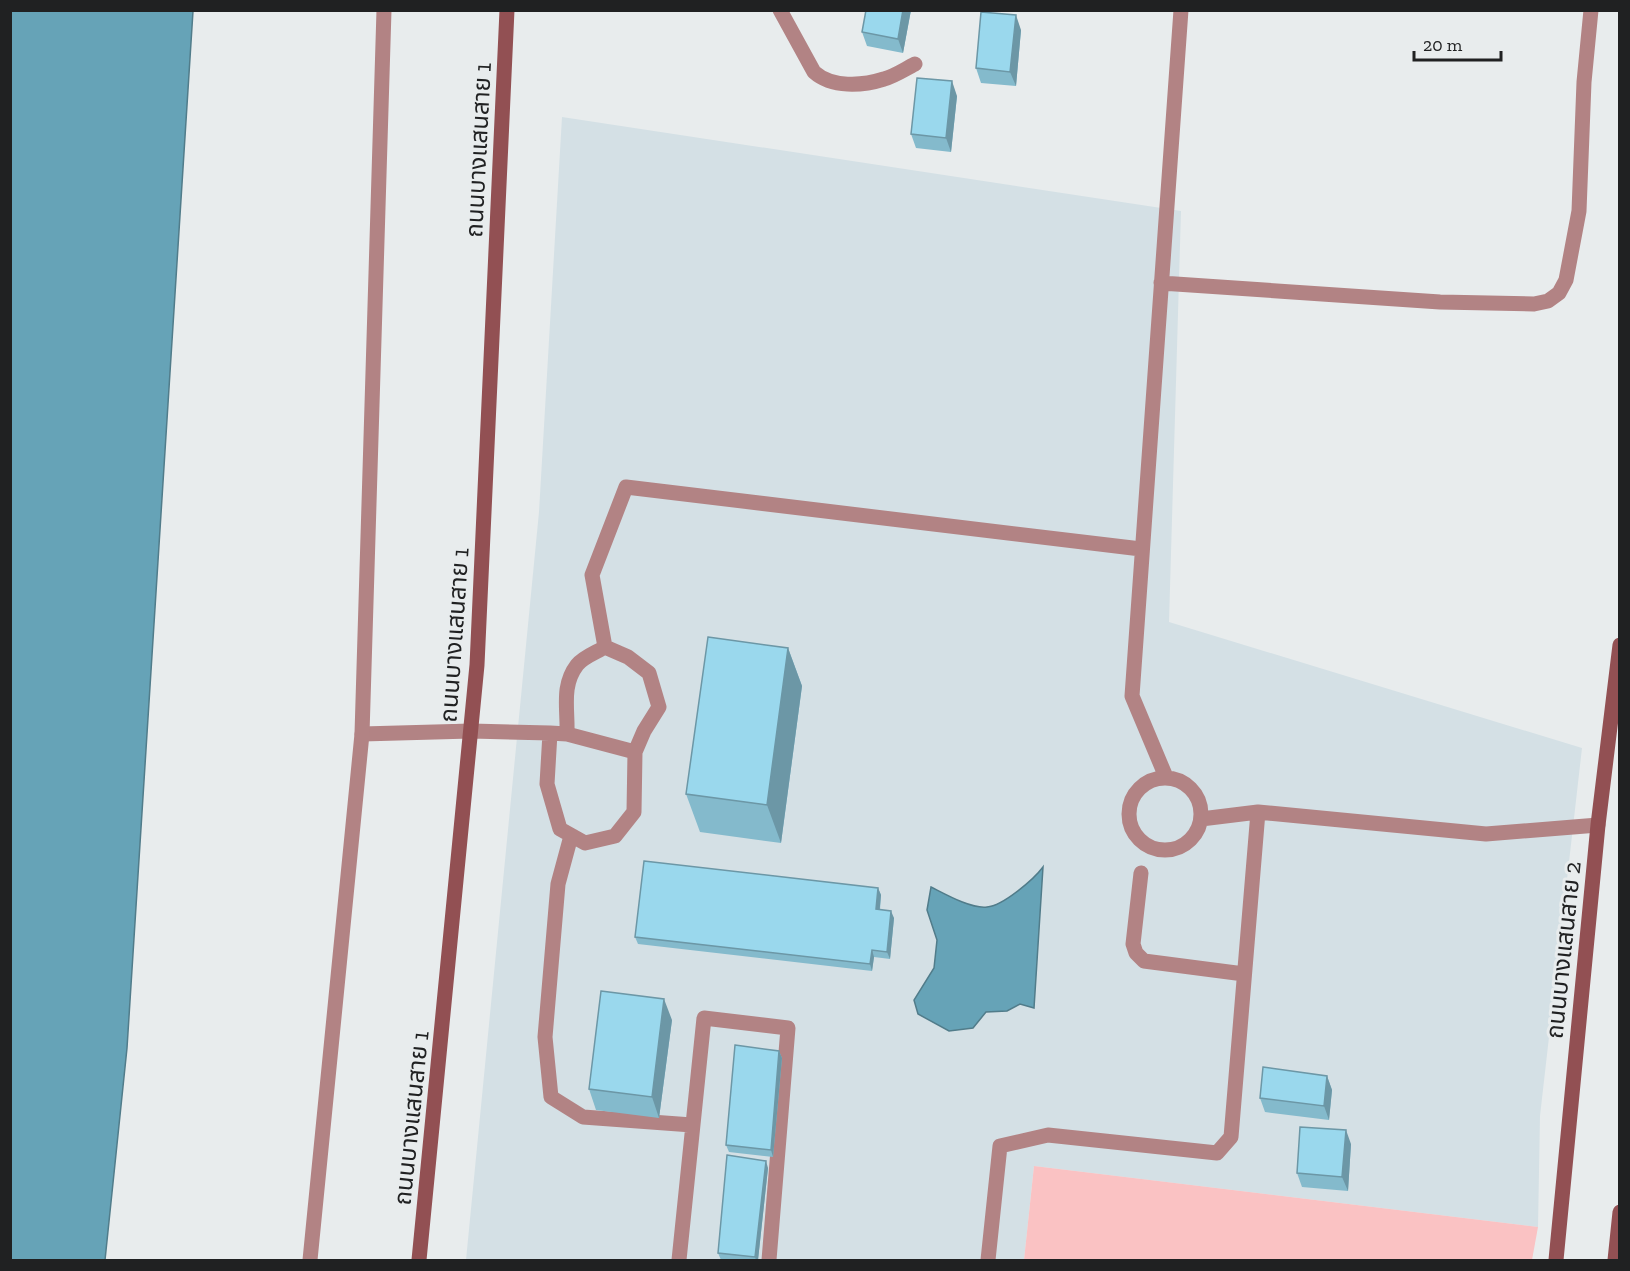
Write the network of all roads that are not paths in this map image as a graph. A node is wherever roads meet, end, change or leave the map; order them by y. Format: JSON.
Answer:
{"nodes":[{"id":1,"x":384,"y":10,"type":"edge"},
{"id":2,"x":507,"y":10,"type":"edge"},
{"id":3,"x":780,"y":10,"type":"edge"},
{"id":4,"x":1591,"y":10,"type":"edge"},
{"id":5,"x":1178,"y":15,"type":"edge"},
{"id":6,"x":915,"y":64,"type":"dead end"},
{"id":7,"x":1161,"y":283,"type":"junction"},
{"id":8,"x":1141,"y":549,"type":"junction"},
{"id":9,"x":1620,"y":645,"type":"edge"},
{"id":10,"x":605,"y":647,"type":"junction"},
{"id":11,"x":471,"y":731,"type":"junction"},
{"id":12,"x":550,"y":733,"type":"junction"},
{"id":13,"x":362,"y":734,"type":"junction"},
{"id":14,"x":567,"y":734,"type":"junction"},
{"id":15,"x":635,"y":752,"type":"junction"},
{"id":16,"x":1166,"y":777,"type":"junction"},
{"id":17,"x":1258,"y":812,"type":"junction"},
{"id":18,"x":1200,"y":819,"type":"junction"},
{"id":19,"x":1598,"y":825,"type":"junction"},
{"id":20,"x":571,"y":836,"type":"junction"},
{"id":21,"x":1141,"y":873,"type":"dead end"},
{"id":22,"x":1244,"y":974,"type":"junction"},
{"id":23,"x":692,"y":1125,"type":"junction"},
{"id":24,"x":1620,"y":1212,"type":"edge"},
{"id":25,"x":310,"y":1260,"type":"edge"},
{"id":26,"x":419,"y":1260,"type":"edge"},
{"id":27,"x":679,"y":1260,"type":"edge"},
{"id":28,"x":769,"y":1260,"type":"edge"},
{"id":29,"x":988,"y":1260,"type":"edge"},
{"id":30,"x":1556,"y":1260,"type":"edge"},
{"id":31,"x":1615,"y":1260,"type":"edge"}],
"edges":[{"from":1,"to":13,"type":"street"},
{"from":2,"to":11,"type":"street","name":"ถนนบางแสนสาย 1"},
{"from":3,"to":6,"type":"street"},
{"from":4,"to":7,"type":"street"},
{"from":5,"to":7,"type":"street"},
{"from":7,"to":8,"type":"street"},
{"from":8,"to":10,"type":"street"},
{"from":8,"to":16,"type":"street"},
{"from":9,"to":19,"type":"street","name":"ถนนบางแสนสาย 2"},
{"from":10,"to":14,"type":"street"},
{"from":10,"to":15,"type":"street"},
{"from":11,"to":12,"type":"street"},
{"from":11,"to":13,"type":"street"},
{"from":11,"to":26,"type":"street","name":"ถนนบางแสนสาย 1"},
{"from":12,"to":14,"type":"street"},
{"from":12,"to":20,"type":"street"},
{"from":13,"to":25,"type":"street"},
{"from":14,"to":15,"type":"street"},
{"from":15,"to":20,"type":"street"},
{"from":16,"to":18,"type":"street"},
{"from":16,"to":18,"type":"street"},
{"from":17,"to":18,"type":"street"},
{"from":17,"to":19,"type":"street"},
{"from":17,"to":22,"type":"street"},
{"from":19,"to":30,"type":"street","name":"ถนนบางแสนสาย 2"},
{"from":20,"to":23,"type":"street"},
{"from":21,"to":22,"type":"street"},
{"from":22,"to":29,"type":"street"},
{"from":23,"to":27,"type":"street"},
{"from":23,"to":28,"type":"street"},
{"from":24,"to":31,"type":"street"}]}
